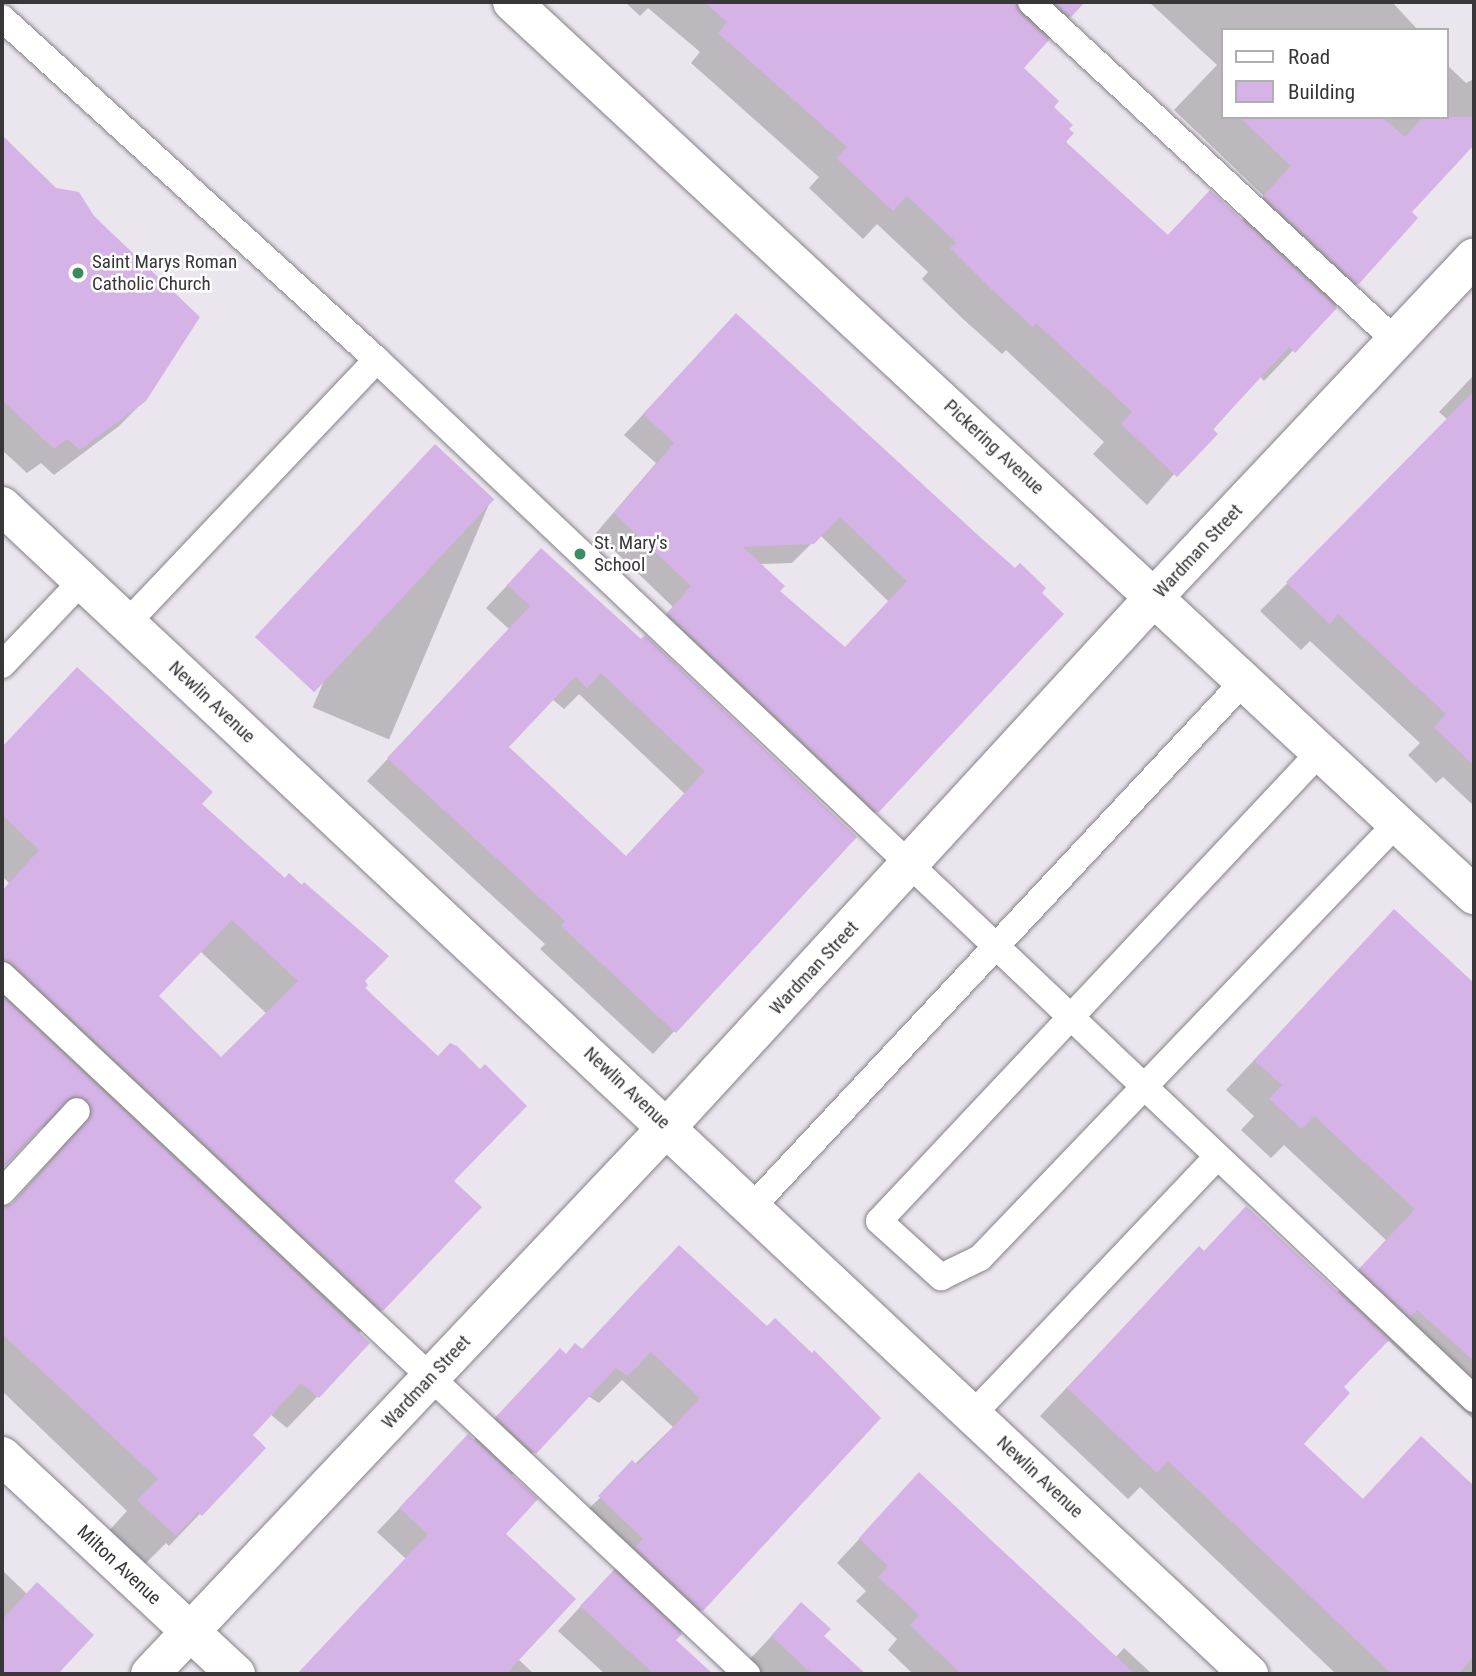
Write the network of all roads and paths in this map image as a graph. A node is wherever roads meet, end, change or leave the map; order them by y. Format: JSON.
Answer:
{"nodes":[{"id":1,"x":512,"y":2,"type":"edge"},
{"id":2,"x":1031,"y":2,"type":"edge"},
{"id":3,"x":11,"y":27,"type":"edge"},
{"id":4,"x":1474,"y":258,"type":"edge"},
{"id":5,"x":1396,"y":341,"type":"junction"},
{"id":6,"x":377,"y":360,"type":"junction"},
{"id":7,"x":4,"y":514,"type":"edge"},
{"id":8,"x":82,"y":581,"type":"junction"},
{"id":9,"x":1155,"y":596,"type":"junction"},
{"id":10,"x":127,"y":623,"type":"junction"},
{"id":11,"x":2,"y":665,"type":"edge"},
{"id":12,"x":1245,"y":680,"type":"junction"},
{"id":13,"x":1321,"y":751,"type":"junction"},
{"id":14,"x":1397,"y":823,"type":"junction"},
{"id":15,"x":910,"y":865,"type":"junction"},
{"id":16,"x":1474,"y":895,"type":"edge"},
{"id":17,"x":997,"y":950,"type":"junction"},
{"id":18,"x":2,"y":975,"type":"edge"},
{"id":19,"x":1068,"y":1018,"type":"junction"},
{"id":20,"x":1142,"y":1086,"type":"junction"},
{"id":21,"x":77,"y":1111,"type":"dead end"},
{"id":22,"x":668,"y":1126,"type":"junction"},
{"id":23,"x":1217,"y":1157,"type":"junction"},
{"id":24,"x":2,"y":1192,"type":"edge"},
{"id":25,"x":753,"y":1206,"type":"junction"},
{"id":26,"x":431,"y":1376,"type":"junction"},
{"id":27,"x":1474,"y":1399,"type":"edge"},
{"id":28,"x":973,"y":1414,"type":"junction"},
{"id":29,"x":2,"y":1456,"type":"edge"},
{"id":30,"x":190,"y":1632,"type":"junction"},
{"id":31,"x":150,"y":1674,"type":"edge"},
{"id":32,"x":236,"y":1674,"type":"edge"},
{"id":33,"x":747,"y":1674,"type":"edge"},
{"id":34,"x":1249,"y":1674,"type":"edge"}],
"edges":[{"from":1,"to":9,"type":"street","name":"Pickering Avenue"},
{"from":2,"to":5,"type":"lane"},
{"from":3,"to":6,"type":"lane"},
{"from":4,"to":5,"type":"street","name":"Wardman Street"},
{"from":5,"to":9,"type":"street","name":"Wardman Street"},
{"from":6,"to":10,"type":"lane"},
{"from":6,"to":15,"type":"lane"},
{"from":7,"to":8,"type":"street","name":"Newlin Avenue"},
{"from":8,"to":10,"type":"street","name":"Newlin Avenue"},
{"from":8,"to":11,"type":"lane"},
{"from":9,"to":12,"type":"street","name":"Pickering Avenue"},
{"from":9,"to":15,"type":"street","name":"Wardman Street"},
{"from":10,"to":22,"type":"street","name":"Newlin Avenue"},
{"from":12,"to":13,"type":"street","name":"Pickering Avenue"},
{"from":12,"to":17,"type":"lane"},
{"from":13,"to":14,"type":"street","name":"Pickering Avenue"},
{"from":13,"to":19,"type":"lane"},
{"from":14,"to":16,"type":"street","name":"Pickering Avenue"},
{"from":14,"to":20,"type":"lane"},
{"from":15,"to":17,"type":"lane"},
{"from":15,"to":22,"type":"street","name":"Wardman Street"},
{"from":17,"to":19,"type":"lane"},
{"from":17,"to":25,"type":"lane"},
{"from":18,"to":26,"type":"lane"},
{"from":19,"to":20,"type":"lane"},
{"from":19,"to":20,"type":"lane"},
{"from":20,"to":23,"type":"lane"},
{"from":21,"to":24,"type":"lane"},
{"from":22,"to":25,"type":"street","name":"Newlin Avenue"},
{"from":22,"to":26,"type":"street","name":"Wardman Street"},
{"from":23,"to":27,"type":"lane"},
{"from":23,"to":28,"type":"lane"},
{"from":25,"to":28,"type":"street","name":"Newlin Avenue"},
{"from":26,"to":30,"type":"street","name":"Wardman Street"},
{"from":26,"to":33,"type":"lane"},
{"from":28,"to":34,"type":"street","name":"Newlin Avenue"},
{"from":29,"to":30,"type":"street","name":"Milton Avenue"},
{"from":30,"to":31,"type":"street","name":"Wardman Street"},
{"from":30,"to":32,"type":"street","name":"Milton Avenue"}]}
